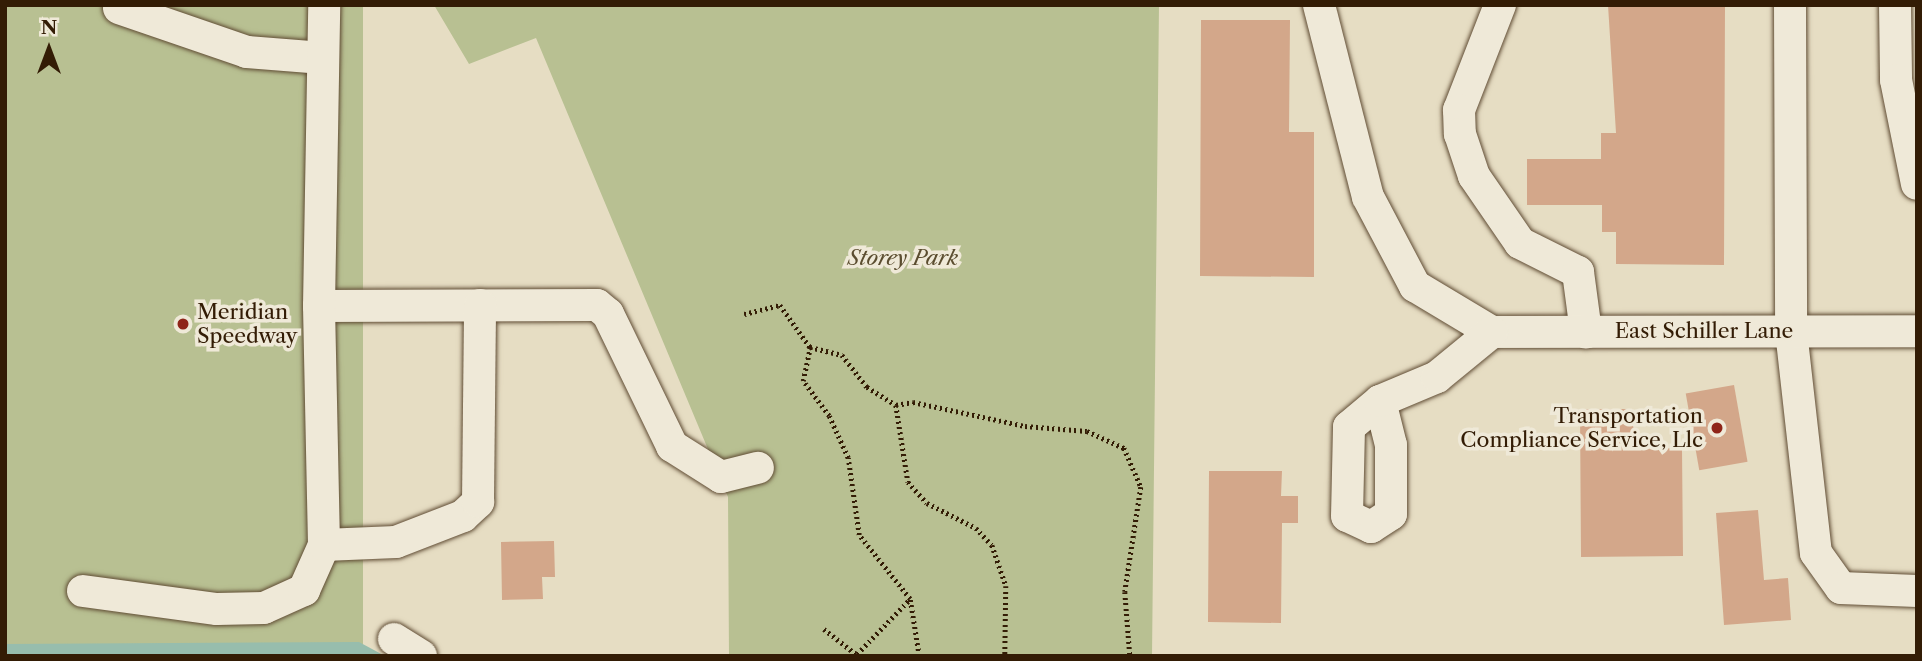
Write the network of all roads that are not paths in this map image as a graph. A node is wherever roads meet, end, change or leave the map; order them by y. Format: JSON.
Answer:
{"nodes":[{"id":1,"x":324,"y":5,"type":"edge"},
{"id":2,"x":1319,"y":5,"type":"edge"},
{"id":3,"x":1500,"y":5,"type":"edge"},
{"id":4,"x":1790,"y":5,"type":"edge"},
{"id":5,"x":1895,"y":5,"type":"edge"},
{"id":6,"x":119,"y":8,"type":"dead end"},
{"id":7,"x":323,"y":58,"type":"junction"},
{"id":8,"x":1917,"y":184,"type":"edge"},
{"id":9,"x":480,"y":305,"type":"junction"},
{"id":10,"x":319,"y":306,"type":"junction"},
{"id":11,"x":1791,"y":331,"type":"junction"},
{"id":12,"x":1917,"y":331,"type":"edge"},
{"id":13,"x":1492,"y":332,"type":"junction"},
{"id":14,"x":1586,"y":332,"type":"junction"},
{"id":15,"x":1380,"y":401,"type":"dead end"},
{"id":16,"x":758,"y":468,"type":"dead end"},
{"id":17,"x":324,"y":545,"type":"junction"},
{"id":18,"x":1917,"y":590,"type":"edge"},
{"id":19,"x":83,"y":591,"type":"dead end"},
{"id":20,"x":394,"y":639,"type":"dead end"},
{"id":21,"x":421,"y":656,"type":"edge"}],
"edges":[{"from":1,"to":7,"type":"street"},
{"from":2,"to":13,"type":"street"},
{"from":3,"to":14,"type":"street"},
{"from":4,"to":11,"type":"street"},
{"from":5,"to":8,"type":"street"},
{"from":6,"to":7,"type":"street"},
{"from":7,"to":10,"type":"street"},
{"from":9,"to":10,"type":"street"},
{"from":9,"to":16,"type":"street"},
{"from":9,"to":17,"type":"street"},
{"from":10,"to":17,"type":"street"},
{"from":11,"to":12,"type":"street","name":"East Schiller Lane"},
{"from":11,"to":14,"type":"street","name":"East Schiller Lane"},
{"from":11,"to":18,"type":"street"},
{"from":13,"to":14,"type":"street","name":"East Schiller Lane"},
{"from":13,"to":15,"type":"street"},
{"from":17,"to":19,"type":"street"},
{"from":20,"to":21,"type":"street"}]}
